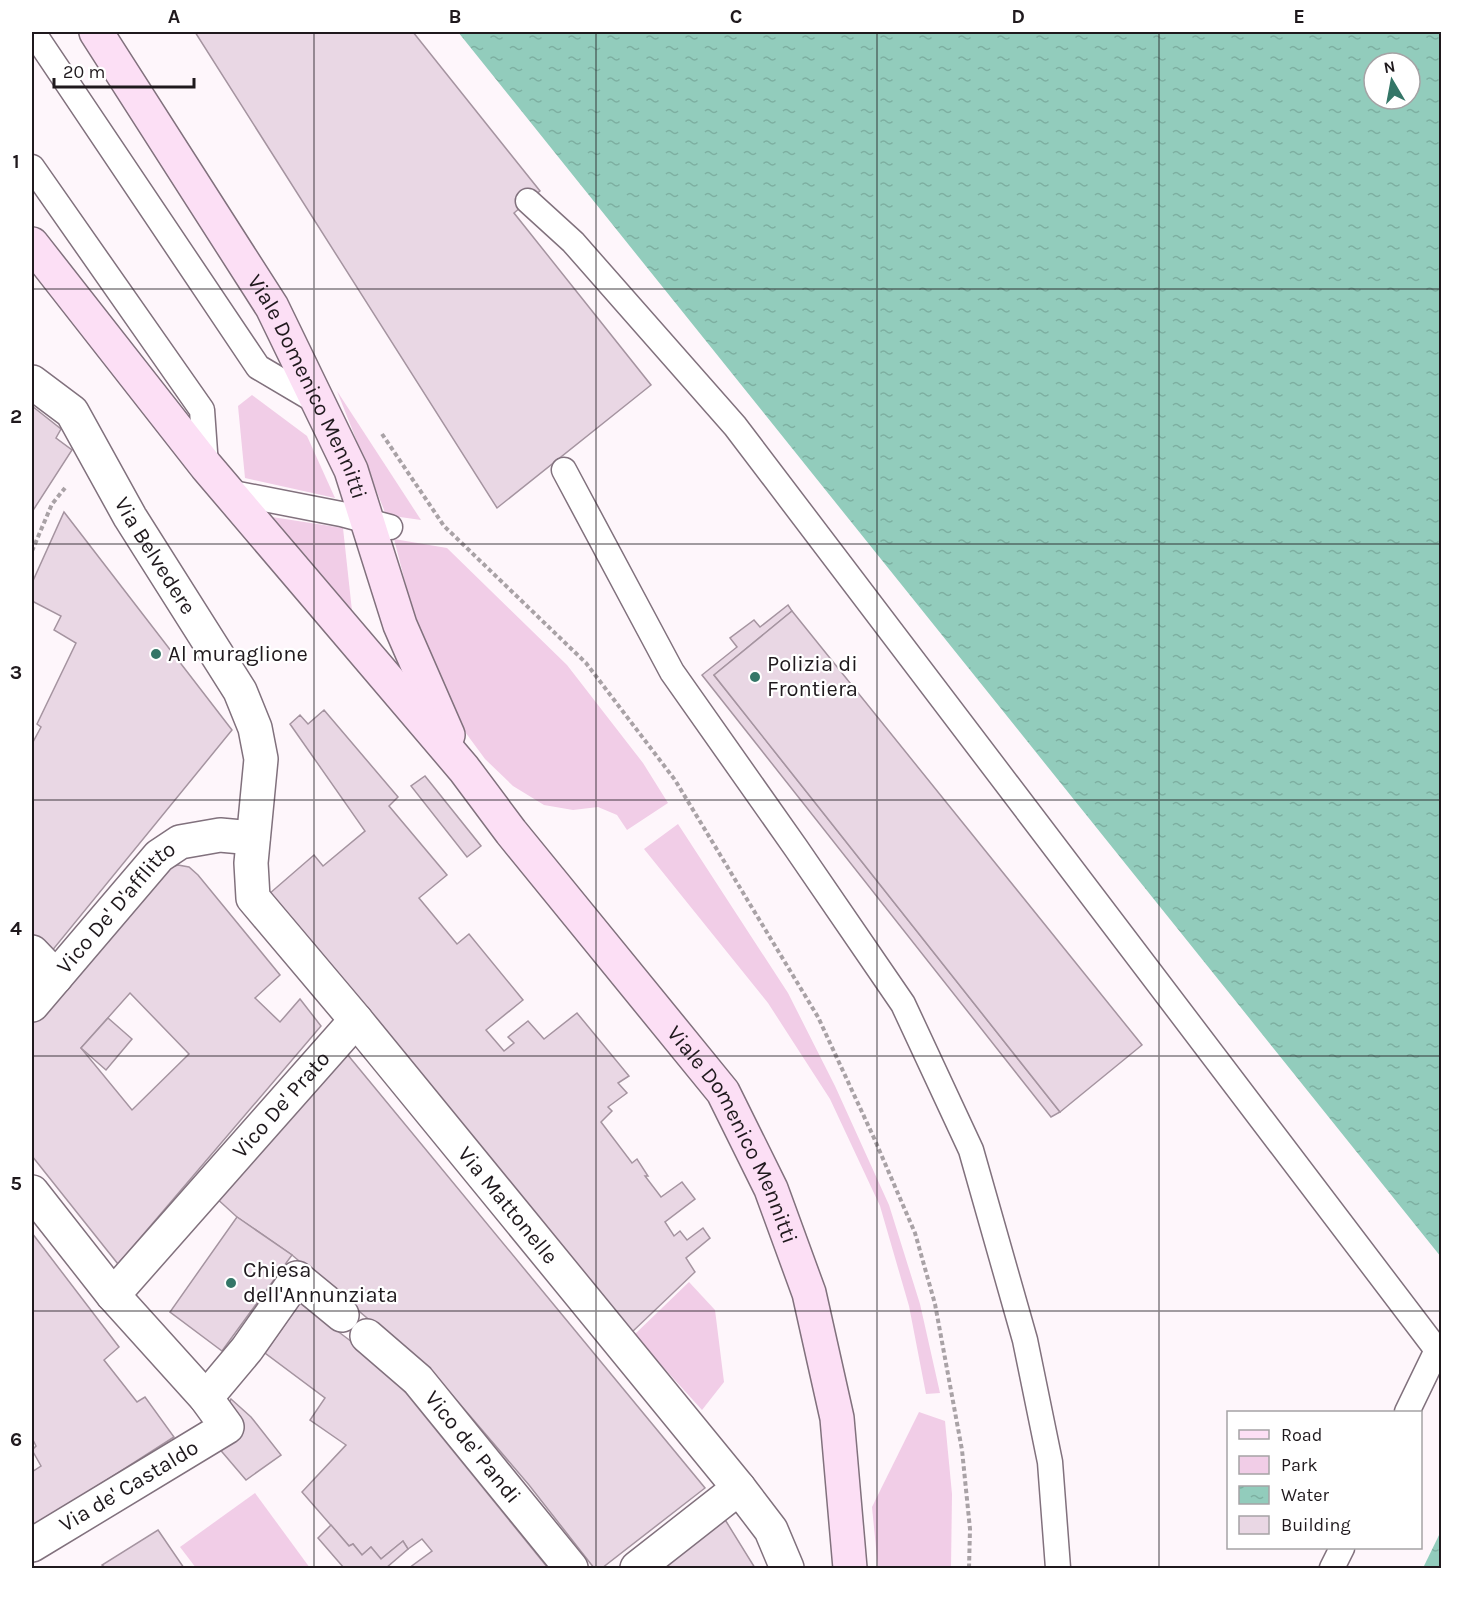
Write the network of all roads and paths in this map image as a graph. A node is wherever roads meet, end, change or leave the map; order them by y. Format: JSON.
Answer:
{"nodes":[{"id":1,"x":33,"y":32,"type":"edge"},
{"id":2,"x":96,"y":32,"type":"edge"},
{"id":3,"x":32,"y":166,"type":"edge"},
{"id":4,"x":528,"y":201,"type":"dead end"},
{"id":5,"x":32,"y":244,"type":"edge"},
{"id":6,"x":32,"y":382,"type":"edge"},
{"id":7,"x":319,"y":403,"type":"junction"},
{"id":8,"x":376,"y":424,"type":"dead end"},
{"id":9,"x":206,"y":466,"type":"junction"},
{"id":10,"x":564,"y":470,"type":"dead end"},
{"id":11,"x":228,"y":492,"type":"junction"},
{"id":12,"x":52,"y":504,"type":"dead end"},
{"id":13,"x":378,"y":523,"type":"junction"},
{"id":14,"x":32,"y":551,"type":"edge"},
{"id":15,"x":464,"y":769,"type":"junction"},
{"id":16,"x":253,"y":838,"type":"junction"},
{"id":17,"x":32,"y":952,"type":"edge"},
{"id":18,"x":56,"y":977,"type":"junction"},
{"id":19,"x":32,"y":1005,"type":"edge"},
{"id":20,"x":356,"y":1020,"type":"junction"},
{"id":21,"x":32,"y":1192,"type":"edge"},
{"id":22,"x":113,"y":1295,"type":"junction"},
{"id":23,"x":342,"y":1315,"type":"dead end"},
{"id":24,"x":367,"y":1336,"type":"dead end"},
{"id":25,"x":206,"y":1398,"type":"junction"},
{"id":26,"x":1408,"y":1411,"type":"edge"},
{"id":27,"x":739,"y":1488,"type":"junction"},
{"id":28,"x":32,"y":1545,"type":"edge"},
{"id":29,"x":1342,"y":1549,"type":"edge"},
{"id":30,"x":571,"y":1569,"type":"edge"},
{"id":31,"x":637,"y":1569,"type":"edge"},
{"id":32,"x":787,"y":1569,"type":"edge"},
{"id":33,"x":850,"y":1569,"type":"edge"},
{"id":34,"x":969,"y":1569,"type":"edge"},
{"id":35,"x":1058,"y":1569,"type":"edge"},
{"id":36,"x":1332,"y":1569,"type":"edge"}],
"edges":[{"from":1,"to":7,"type":"lane"},
{"from":2,"to":7,"type":"street","name":"Viale Domenico Mennitti"},
{"from":3,"to":9,"type":"lane"},
{"from":4,"to":26,"type":"lane"},
{"from":5,"to":9,"type":"street","name":"Viale Domenico Mennitti"},
{"from":6,"to":16,"type":"street","name":"Via Belvedere"},
{"from":7,"to":13,"type":"street","name":"Viale Domenico Mennitti"},
{"from":8,"to":34,"type":"path"},
{"from":9,"to":11,"type":"street","name":"Viale Domenico Mennitti"},
{"from":10,"to":35,"type":"lane"},
{"from":11,"to":13,"type":"lane"},
{"from":11,"to":15,"type":"street","name":"Viale Domenico Mennitti"},
{"from":12,"to":14,"type":"path"},
{"from":13,"to":15,"type":"street","name":"Viale Domenico Mennitti"},
{"from":15,"to":33,"type":"street","name":"Viale Domenico Mennitti"},
{"from":16,"to":18,"type":"street","name":"Vico De' D'afflitto"},
{"from":16,"to":20,"type":"street","name":"Via Mattonelle"},
{"from":17,"to":18,"type":"street"},
{"from":18,"to":19,"type":"street","name":"Vico De' D'afflitto"},
{"from":20,"to":22,"type":"street","name":"Vico De' Prato"},
{"from":20,"to":27,"type":"street","name":"Via Mattonelle"},
{"from":21,"to":22,"type":"street"},
{"from":22,"to":25,"type":"street"},
{"from":23,"to":25,"type":"street"},
{"from":24,"to":30,"type":"street","name":"Vico de' Pandi"},
{"from":25,"to":28,"type":"street","name":"Via de' Castaldo"},
{"from":27,"to":31,"type":"street"},
{"from":27,"to":32,"type":"street","name":"Via Mattonelle"},
{"from":29,"to":36,"type":"lane"}]}
